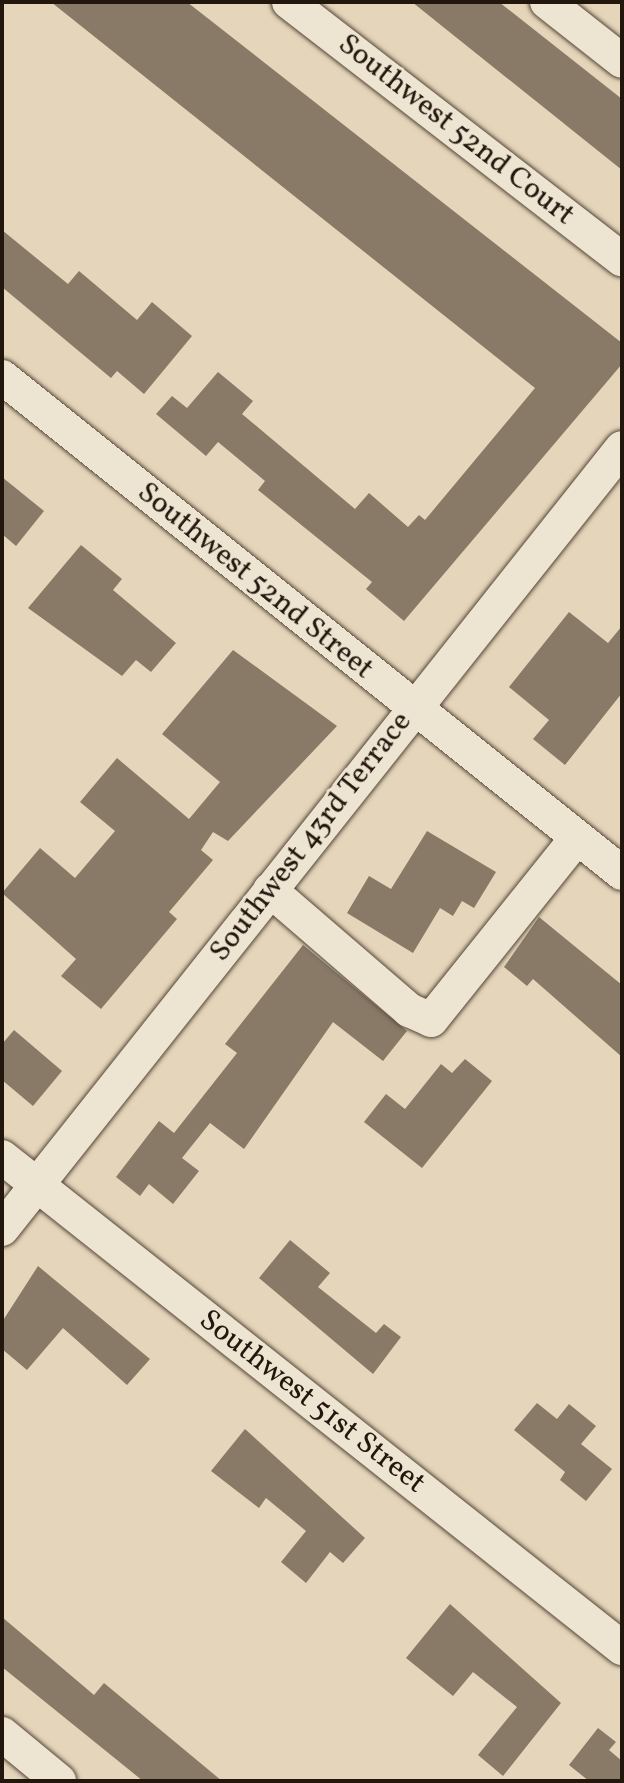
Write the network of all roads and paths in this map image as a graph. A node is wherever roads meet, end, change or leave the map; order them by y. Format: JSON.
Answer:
{"nodes":[{"id":1,"x":289,"y":2,"type":"edge"},
{"id":2,"x":547,"y":2,"type":"edge"},
{"id":3,"x":622,"y":61,"type":"edge"},
{"id":4,"x":622,"y":259,"type":"edge"},
{"id":5,"x":2,"y":377,"type":"edge"},
{"id":6,"x":622,"y":448,"type":"edge"},
{"id":7,"x":412,"y":708,"type":"junction"},
{"id":8,"x":577,"y":838,"type":"junction"},
{"id":9,"x":622,"y":873,"type":"edge"},
{"id":10,"x":270,"y":890,"type":"junction"},
{"id":11,"x":2,"y":1157,"type":"edge"},
{"id":12,"x":38,"y":1185,"type":"junction"},
{"id":13,"x":2,"y":1229,"type":"edge"},
{"id":14,"x":622,"y":1648,"type":"edge"},
{"id":15,"x":2,"y":1734,"type":"edge"},
{"id":16,"x":59,"y":1781,"type":"edge"}],
"edges":[{"from":1,"to":4,"type":"street","name":"Southwest 52nd Court"},
{"from":2,"to":3,"type":"street"},
{"from":5,"to":7,"type":"street","name":"Southwest 52nd Street"},
{"from":6,"to":7,"type":"street","name":"Southwest 43rd Terrace"},
{"from":7,"to":8,"type":"street","name":"Southwest 52nd Street"},
{"from":7,"to":10,"type":"street","name":"Southwest 43rd Terrace"},
{"from":8,"to":9,"type":"street","name":"Southwest 52nd Street"},
{"from":8,"to":10,"type":"street"},
{"from":10,"to":12,"type":"street","name":"Southwest 43rd Terrace"},
{"from":11,"to":12,"type":"street","name":"Southwest 51st Street"},
{"from":12,"to":13,"type":"street","name":"Southwest 43rd Terrace"},
{"from":12,"to":14,"type":"street","name":"Southwest 51st Street"},
{"from":15,"to":16,"type":"street"}]}
